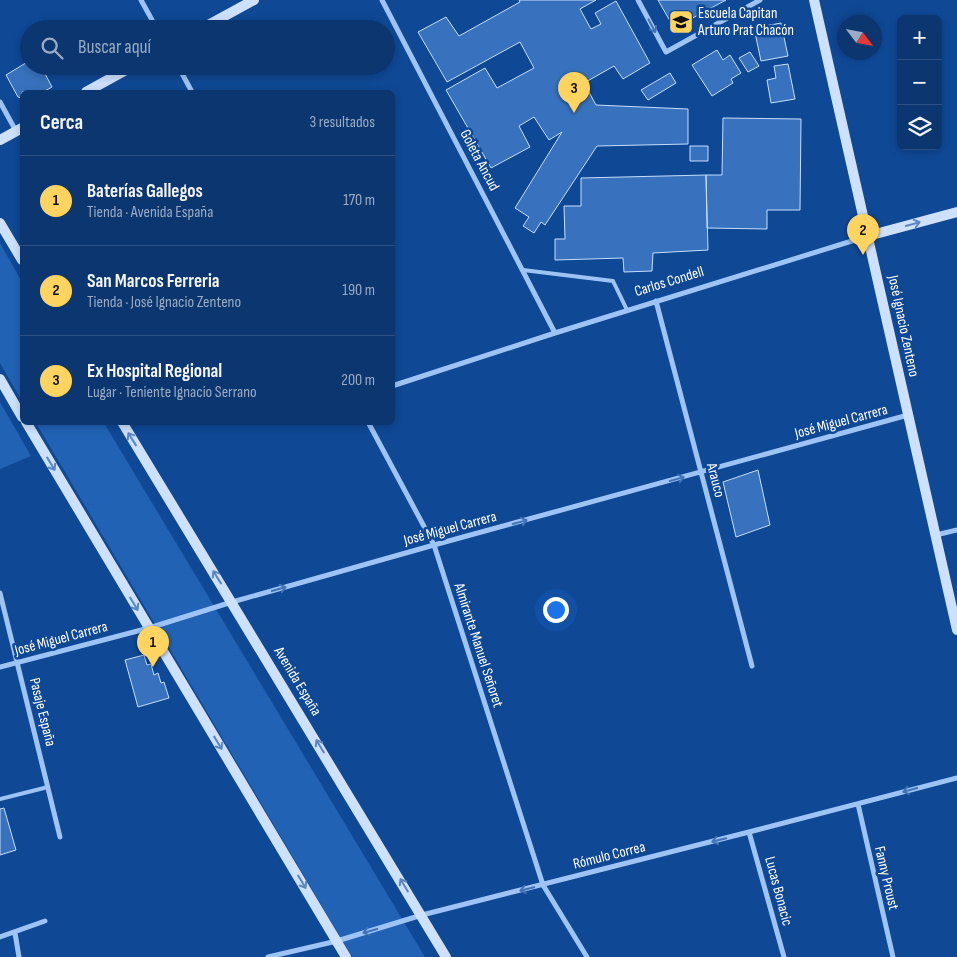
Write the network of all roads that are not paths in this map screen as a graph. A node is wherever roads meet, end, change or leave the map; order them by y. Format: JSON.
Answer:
{"nodes":[{"id":1,"x":141,"y":0,"type":"edge"},
{"id":2,"x":254,"y":0,"type":"edge"},
{"id":3,"x":382,"y":0,"type":"edge"},
{"id":4,"x":638,"y":0,"type":"edge"},
{"id":5,"x":760,"y":0,"type":"edge"},
{"id":6,"x":814,"y":0,"type":"edge"},
{"id":7,"x":152,"y":20,"type":"edge"},
{"id":8,"x":217,"y":20,"type":"edge"},
{"id":9,"x":392,"y":20,"type":"edge"},
{"id":10,"x":395,"y":25,"type":"edge"},
{"id":11,"x":117,"y":75,"type":"edge"},
{"id":12,"x":183,"y":75,"type":"edge"},
{"id":13,"x":90,"y":90,"type":"edge"},
{"id":14,"x":191,"y":90,"type":"edge"},
{"id":15,"x":0,"y":102,"type":"edge"},
{"id":16,"x":19,"y":130,"type":"edge"},
{"id":17,"x":0,"y":140,"type":"edge"},
{"id":18,"x":957,"y":212,"type":"edge"},
{"id":19,"x":0,"y":223,"type":"edge"},
{"id":20,"x":868,"y":236,"type":"junction"},
{"id":21,"x":20,"y":257,"type":"edge"},
{"id":22,"x":523,"y":270,"type":"junction"},
{"id":23,"x":656,"y":301,"type":"junction"},
{"id":24,"x":627,"y":310,"type":"junction"},
{"id":25,"x":555,"y":333,"type":"junction"},
{"id":26,"x":0,"y":380,"type":"edge"},
{"id":27,"x":395,"y":385,"type":"edge"},
{"id":28,"x":20,"y":414,"type":"edge"},
{"id":29,"x":908,"y":416,"type":"junction"},
{"id":30,"x":28,"y":425,"type":"edge"},
{"id":31,"x":124,"y":425,"type":"edge"},
{"id":32,"x":370,"y":425,"type":"edge"},
{"id":33,"x":701,"y":472,"type":"junction"},
{"id":34,"x":957,"y":530,"type":"edge"},
{"id":35,"x":935,"y":535,"type":"junction"},
{"id":36,"x":434,"y":545,"type":"junction"},
{"id":37,"x":0,"y":593,"type":"edge"},
{"id":38,"x":232,"y":602,"type":"junction"},
{"id":39,"x":149,"y":628,"type":"junction"},
{"id":40,"x":957,"y":630,"type":"edge"},
{"id":41,"x":18,"y":663,"type":"junction"},
{"id":42,"x":752,"y":666,"type":"dead end"},
{"id":43,"x":0,"y":667,"type":"edge"},
{"id":44,"x":957,"y":778,"type":"edge"},
{"id":45,"x":48,"y":787,"type":"junction"},
{"id":46,"x":0,"y":799,"type":"edge"},
{"id":47,"x":858,"y":804,"type":"junction"},
{"id":48,"x":749,"y":832,"type":"junction"},
{"id":49,"x":60,"y":837,"type":"dead end"},
{"id":50,"x":543,"y":884,"type":"junction"},
{"id":51,"x":422,"y":915,"type":"junction"},
{"id":52,"x":45,"y":921,"type":"dead end"},
{"id":53,"x":15,"y":933,"type":"junction"},
{"id":54,"x":0,"y":937,"type":"edge"},
{"id":55,"x":337,"y":940,"type":"junction"},
{"id":56,"x":19,"y":957,"type":"edge"},
{"id":57,"x":268,"y":957,"type":"edge"},
{"id":58,"x":346,"y":957,"type":"edge"},
{"id":59,"x":446,"y":957,"type":"edge"},
{"id":60,"x":587,"y":957,"type":"edge"},
{"id":61,"x":784,"y":957,"type":"edge"},
{"id":62,"x":893,"y":957,"type":"edge"}],
"edges":[{"from":1,"to":7,"type":"street"},
{"from":2,"to":8,"type":"main road"},
{"from":3,"to":9,"type":"street","name":"Goleta Ancud"},
{"from":4,"to":5,"type":"street","one_way":true},
{"from":6,"to":20,"type":"main road","name":"José Ignacio Zenteno"},
{"from":10,"to":22,"type":"street","name":"Goleta Ancud"},
{"from":11,"to":13,"type":"main road"},
{"from":12,"to":14,"type":"street"},
{"from":15,"to":16,"type":"street"},
{"from":16,"to":17,"type":"main road"},
{"from":20,"to":18,"type":"main road","name":"Carlos Condell","one_way":true},
{"from":19,"to":21,"type":"main road"},
{"from":20,"to":23,"type":"street","name":"Carlos Condell"},
{"from":20,"to":29,"type":"main road","name":"José Ignacio Zenteno"},
{"from":22,"to":24,"type":"lane"},
{"from":22,"to":25,"type":"street","name":"Goleta Ancud"},
{"from":23,"to":24,"type":"street","name":"Carlos Condell"},
{"from":23,"to":33,"type":"street","name":"Arauco"},
{"from":24,"to":25,"type":"street","name":"Carlos Condell"},
{"from":25,"to":27,"type":"street","name":"Carlos Condell"},
{"from":26,"to":28,"type":"main road"},
{"from":29,"to":33,"type":"street","name":"José Miguel Carrera"},
{"from":29,"to":35,"type":"main road","name":"José Ignacio Zenteno"},
{"from":30,"to":39,"type":"main road","one_way":true},
{"from":38,"to":31,"type":"main road","name":"Avenida España","one_way":true},
{"from":32,"to":36,"type":"street","name":"Almirante Manuel Señoret"},
{"from":36,"to":33,"type":"street","name":"José Miguel Carrera","one_way":true},
{"from":33,"to":42,"type":"street","name":"Arauco"},
{"from":34,"to":35,"type":"street"},
{"from":35,"to":40,"type":"main road","name":"José Ignacio Zenteno"},
{"from":38,"to":36,"type":"street","name":"José Miguel Carrera","one_way":true},
{"from":36,"to":50,"type":"street","name":"Almirante Manuel Señoret"},
{"from":37,"to":41,"type":"street","name":"Pasaje España"},
{"from":38,"to":39,"type":"street","name":"José Miguel Carrera"},
{"from":51,"to":38,"type":"main road","name":"Avenida España","one_way":true},
{"from":39,"to":41,"type":"street","name":"José Miguel Carrera"},
{"from":39,"to":55,"type":"main road","one_way":true},
{"from":41,"to":43,"type":"street","name":"José Miguel Carrera"},
{"from":41,"to":45,"type":"street","name":"Pasaje España"},
{"from":44,"to":47,"type":"street","name":"Rómulo Correa","one_way":true},
{"from":45,"to":46,"type":"lane"},
{"from":45,"to":49,"type":"street","name":"Pasaje España"},
{"from":47,"to":48,"type":"street","name":"Rómulo Correa"},
{"from":47,"to":62,"type":"street","name":"Fanny Proust"},
{"from":48,"to":50,"type":"street","name":"Rómulo Correa","one_way":true},
{"from":48,"to":61,"type":"street","name":"Lucas Bonacic"},
{"from":50,"to":51,"type":"street","name":"Rómulo Correa","one_way":true},
{"from":50,"to":60,"type":"street","name":"Almirante Manuel Señoret"},
{"from":51,"to":55,"type":"street","name":"Rómulo Correa","one_way":true},
{"from":51,"to":59,"type":"main road","name":"Avenida España"},
{"from":52,"to":53,"type":"street"},
{"from":53,"to":54,"type":"street"},
{"from":53,"to":56,"type":"street"},
{"from":55,"to":57,"type":"street","name":"Rómulo Correa"},
{"from":55,"to":58,"type":"main road"}]}
